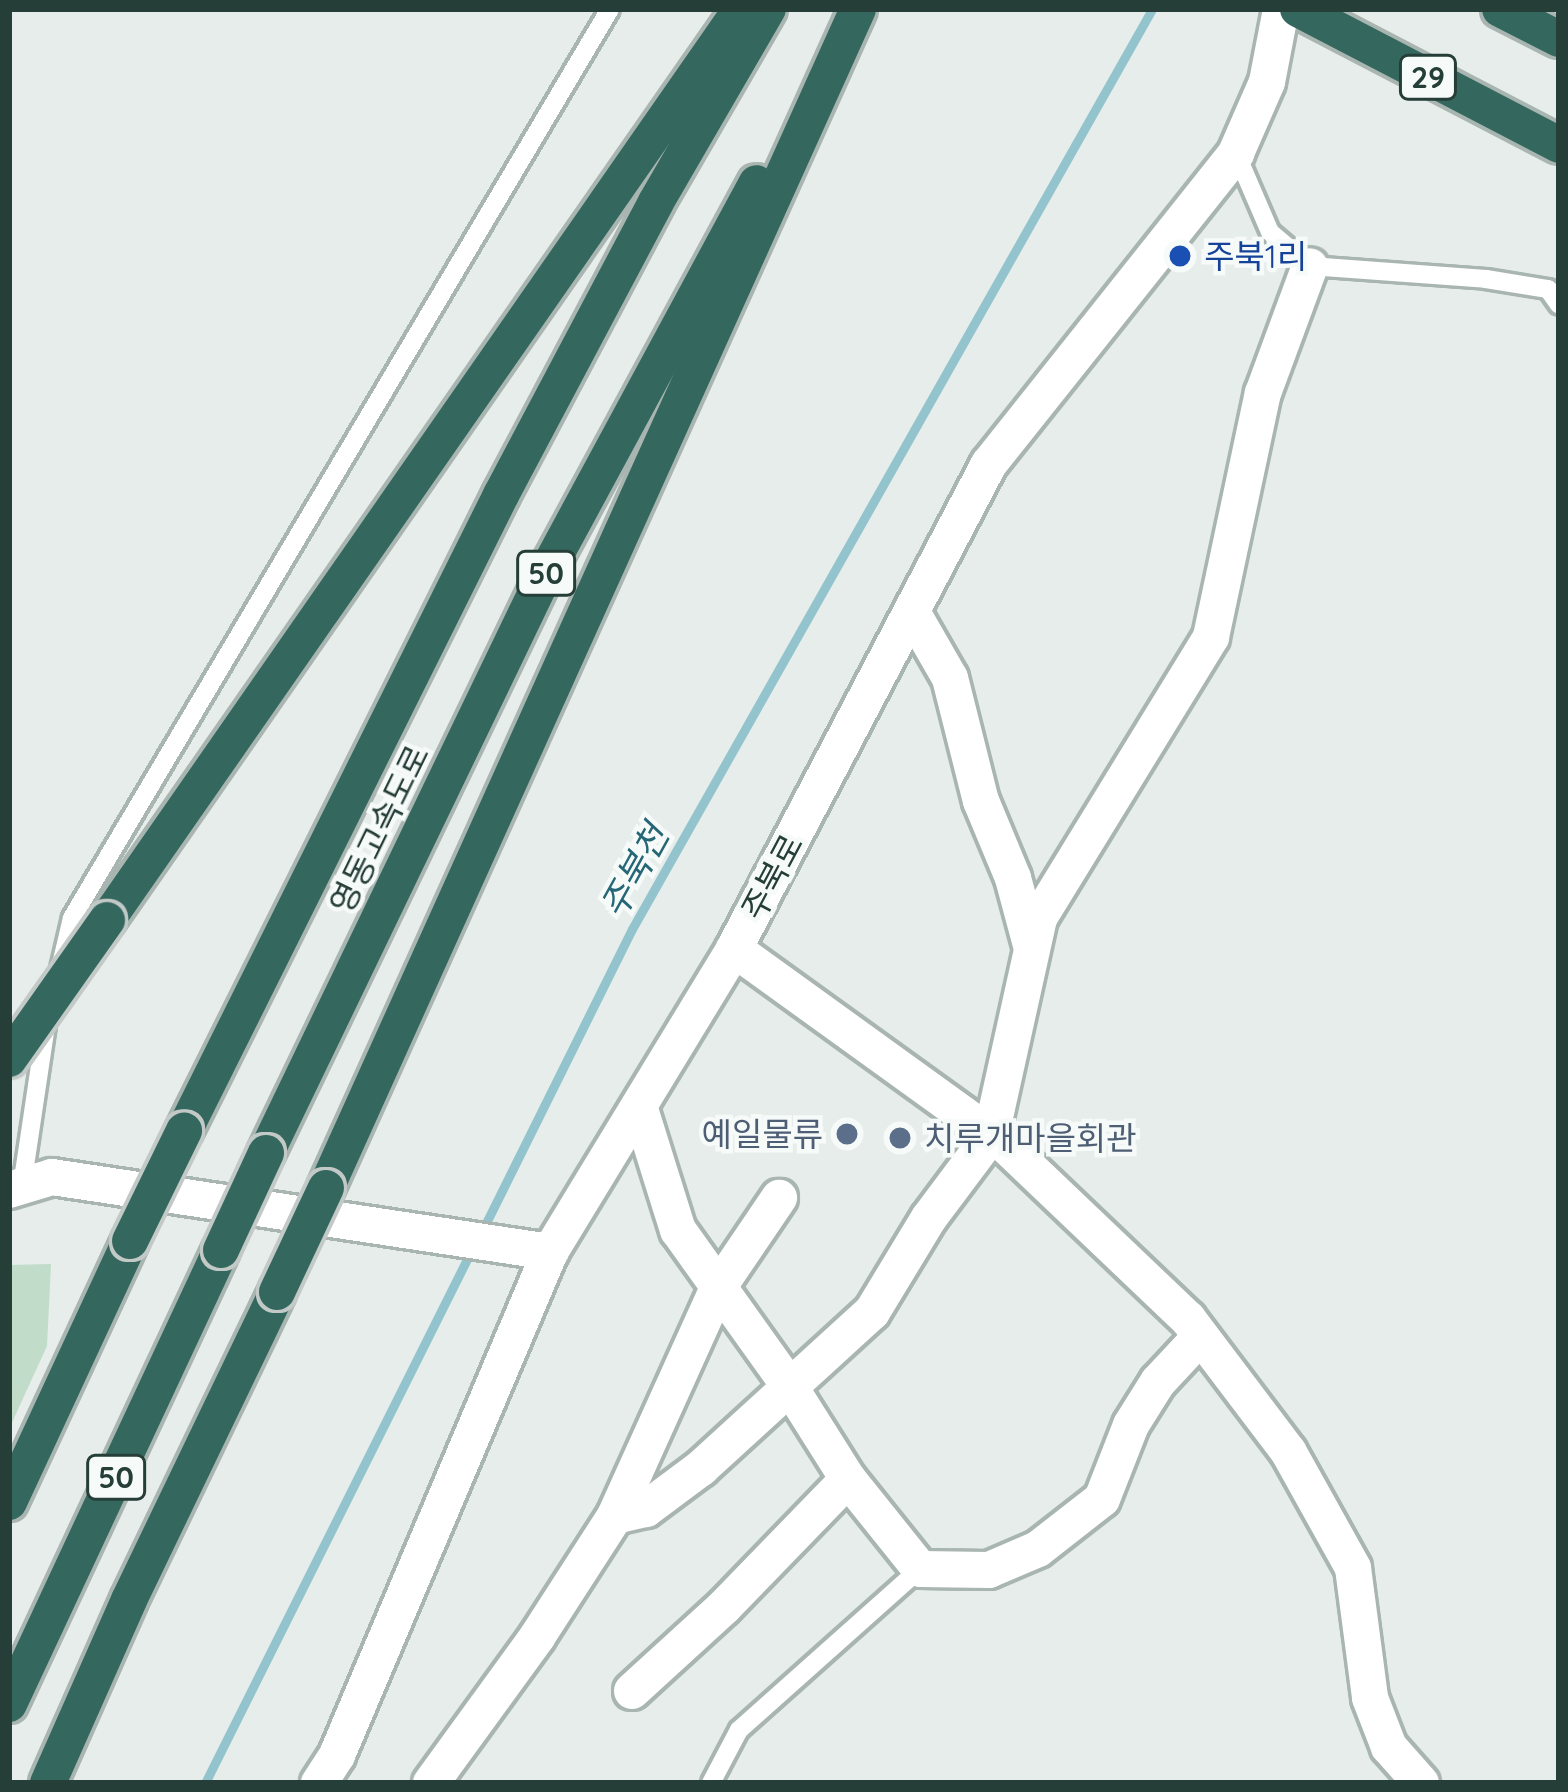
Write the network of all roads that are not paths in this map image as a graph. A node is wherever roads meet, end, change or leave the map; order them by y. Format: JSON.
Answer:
{"nodes":[{"id":1,"x":610,"y":9,"type":"edge"},
{"id":2,"x":741,"y":9,"type":"edge"},
{"id":3,"x":768,"y":9,"type":"edge"},
{"id":4,"x":858,"y":9,"type":"edge"},
{"id":5,"x":1281,"y":9,"type":"edge"},
{"id":6,"x":1298,"y":9,"type":"edge"},
{"id":7,"x":1500,"y":9,"type":"edge"},
{"id":8,"x":1559,"y":39,"type":"edge"},
{"id":9,"x":1559,"y":145,"type":"edge"},
{"id":10,"x":1236,"y":153,"type":"junction"},
{"id":11,"x":1310,"y":266,"type":"junction"},
{"id":12,"x":1559,"y":305,"type":"edge"},
{"id":13,"x":912,"y":612,"type":"junction"},
{"id":14,"x":734,"y":949,"type":"junction"},
{"id":15,"x":1032,"y":949,"type":"junction"},
{"id":16,"x":9,"y":1059,"type":"edge"},
{"id":17,"x":640,"y":1109,"type":"junction"},
{"id":18,"x":991,"y":1135,"type":"junction"},
{"id":19,"x":15,"y":1188,"type":"edge"},
{"id":20,"x":779,"y":1198,"type":"dead end"},
{"id":21,"x":533,"y":1250,"type":"junction"},
{"id":22,"x":718,"y":1288,"type":"junction"},
{"id":23,"x":1200,"y":1337,"type":"junction"},
{"id":24,"x":790,"y":1387,"type":"junction"},
{"id":25,"x":848,"y":1479,"type":"junction"},
{"id":26,"x":9,"y":1502,"type":"edge"},
{"id":27,"x":615,"y":1516,"type":"junction"},
{"id":28,"x":920,"y":1569,"type":"junction"},
{"id":29,"x":632,"y":1691,"type":"dead end"},
{"id":30,"x":9,"y":1704,"type":"edge"},
{"id":31,"x":48,"y":1783,"type":"edge"},
{"id":32,"x":320,"y":1783,"type":"edge"},
{"id":33,"x":431,"y":1783,"type":"edge"},
{"id":34,"x":711,"y":1783,"type":"edge"},
{"id":35,"x":1421,"y":1783,"type":"edge"}],
"edges":[{"from":1,"to":19,"type":"lane"},
{"from":2,"to":16,"type":"highway","bridge":true},
{"from":3,"to":26,"type":"highway","name":"영동고속도로","number":"50","bridge":true},
{"from":4,"to":30,"type":"highway","name":"영동고속도로","number":"50","bridge":true},
{"from":4,"to":31,"type":"highway","bridge":true},
{"from":5,"to":10,"type":"street","name":"주북로"},
{"from":6,"to":9,"type":"highway","number":"29"},
{"from":7,"to":8,"type":"highway"},
{"from":10,"to":11,"type":"lane"},
{"from":10,"to":13,"type":"street","name":"주북로"},
{"from":11,"to":12,"type":"lane"},
{"from":11,"to":15,"type":"street"},
{"from":13,"to":14,"type":"street","name":"주북로"},
{"from":13,"to":15,"type":"street"},
{"from":14,"to":17,"type":"street","name":"주북로"},
{"from":14,"to":18,"type":"street"},
{"from":15,"to":18,"type":"street"},
{"from":17,"to":21,"type":"street","name":"주북로"},
{"from":17,"to":22,"type":"street"},
{"from":18,"to":23,"type":"street"},
{"from":18,"to":24,"type":"street"},
{"from":19,"to":21,"type":"street"},
{"from":20,"to":22,"type":"street"},
{"from":21,"to":32,"type":"street","name":"주북로"},
{"from":22,"to":24,"type":"street"},
{"from":22,"to":27,"type":"street"},
{"from":23,"to":28,"type":"street"},
{"from":23,"to":35,"type":"street"},
{"from":24,"to":25,"type":"street"},
{"from":24,"to":27,"type":"street"},
{"from":25,"to":28,"type":"street"},
{"from":25,"to":29,"type":"street"},
{"from":27,"to":33,"type":"street"},
{"from":28,"to":34,"type":"lane"}]}
